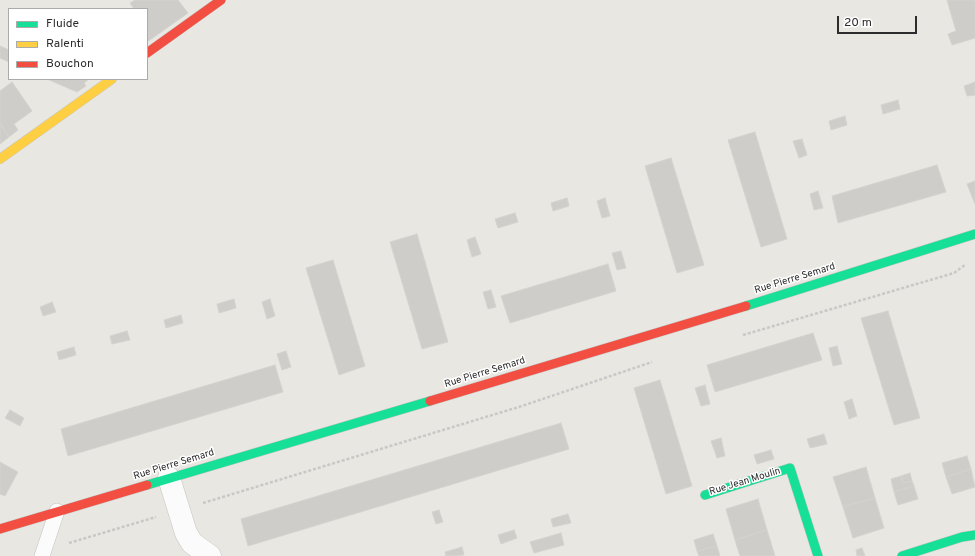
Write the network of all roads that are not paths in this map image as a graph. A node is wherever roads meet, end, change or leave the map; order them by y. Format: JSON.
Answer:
{"nodes":[{"id":1,"x":221,"y":0,"type":"edge"},
{"id":2,"x":148,"y":53,"type":"edge"},
{"id":3,"x":111,"y":80,"type":"edge"},
{"id":4,"x":0,"y":160,"type":"edge"},
{"id":5,"x":975,"y":234,"type":"edge"},
{"id":6,"x":168,"y":478,"type":"junction"},
{"id":7,"x":705,"y":495,"type":"dead end"},
{"id":8,"x":57,"y":511,"type":"junction"},
{"id":9,"x":0,"y":529,"type":"edge"},
{"id":10,"x":975,"y":535,"type":"edge"},
{"id":11,"x":45,"y":551,"type":"edge"},
{"id":12,"x":210,"y":556,"type":"edge"},
{"id":13,"x":818,"y":556,"type":"edge"},
{"id":14,"x":902,"y":556,"type":"edge"}],
"edges":[{"from":1,"to":2,"type":"street"},
{"from":3,"to":4,"type":"street"},
{"from":5,"to":6,"type":"street","name":"Rue Pierre Semard"},
{"from":6,"to":8,"type":"street","name":"Rue Pierre Semard"},
{"from":6,"to":12,"type":"street"},
{"from":7,"to":13,"type":"street","name":"Rue Jean Moulin"},
{"from":8,"to":9,"type":"street","name":"Rue Pierre Semard"},
{"from":8,"to":11,"type":"lane"},
{"from":10,"to":14,"type":"street"}]}
